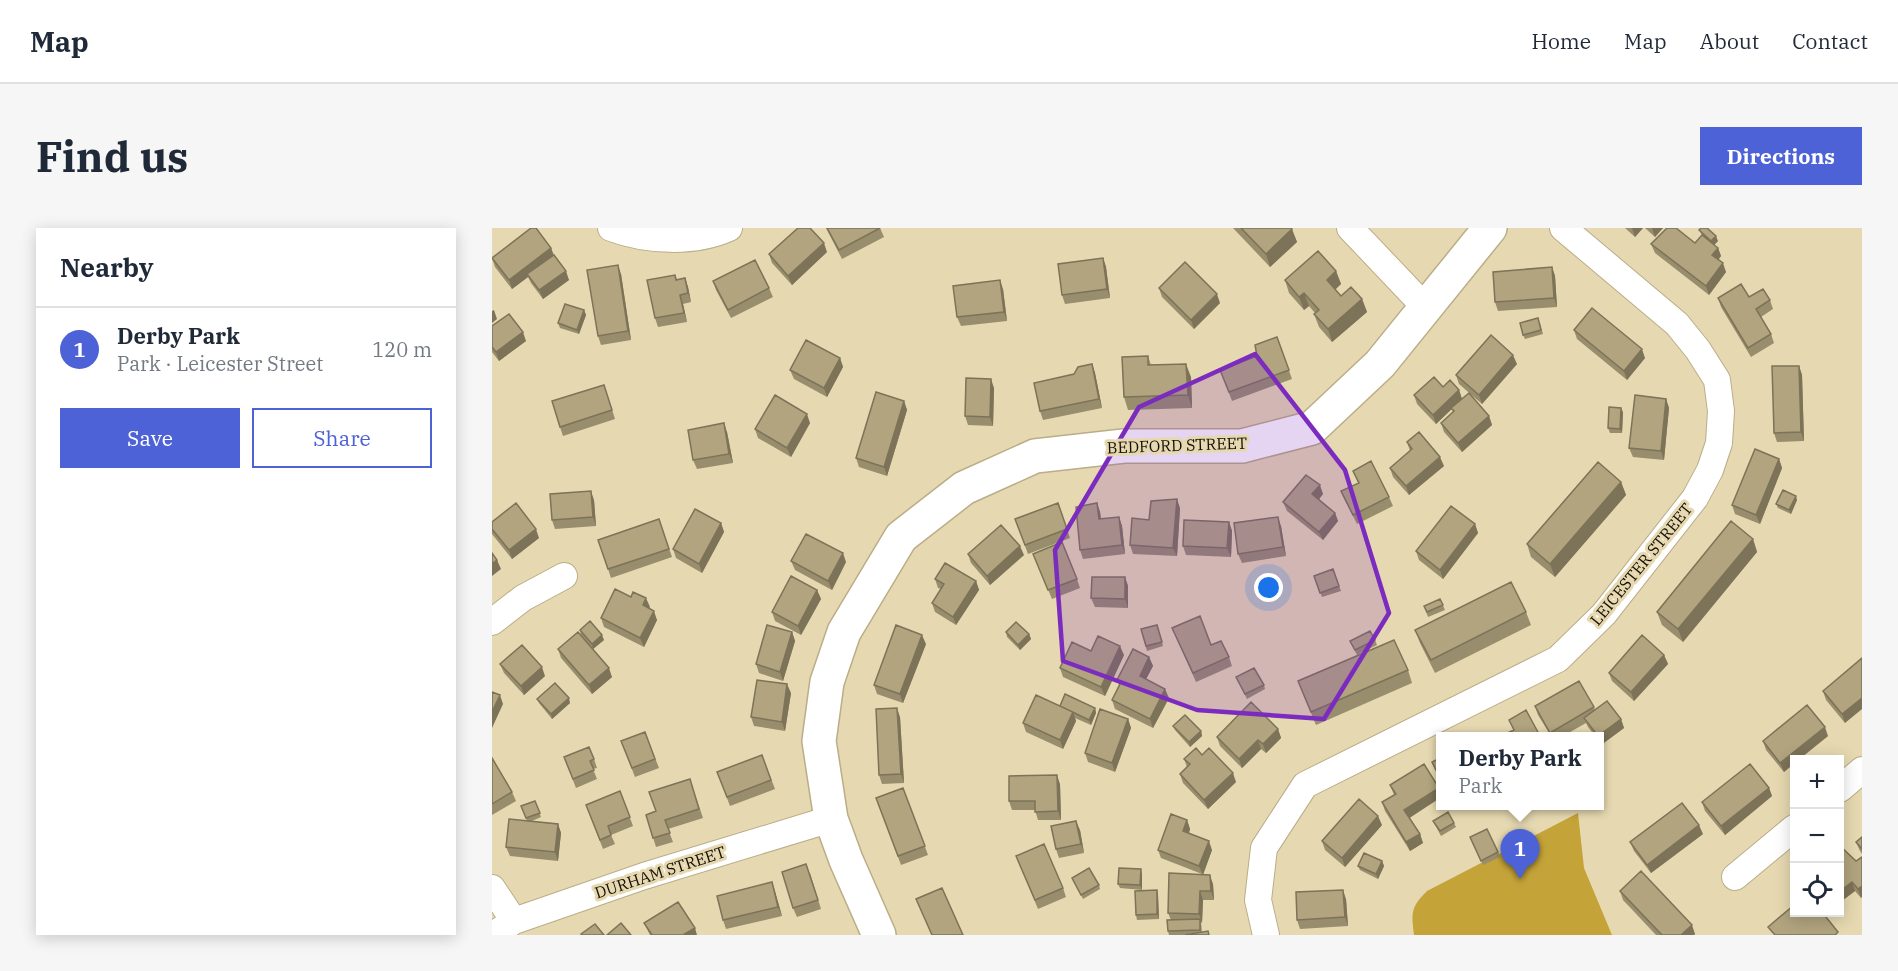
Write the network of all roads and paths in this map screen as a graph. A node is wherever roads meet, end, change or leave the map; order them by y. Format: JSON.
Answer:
{"nodes":[{"id":1,"x":611,"y":228,"type":"edge"},
{"id":2,"x":729,"y":228,"type":"edge"},
{"id":3,"x":1350,"y":228,"type":"edge"},
{"id":4,"x":1490,"y":228,"type":"edge"},
{"id":5,"x":1563,"y":228,"type":"edge"},
{"id":6,"x":1426,"y":308,"type":"junction"},
{"id":7,"x":564,"y":576,"type":"dead end"},
{"id":8,"x":492,"y":622,"type":"edge"},
{"id":9,"x":1862,"y":770,"type":"edge"},
{"id":10,"x":1844,"y":785,"type":"edge"},
{"id":11,"x":831,"y":819,"type":"junction"},
{"id":12,"x":1790,"y":831,"type":"edge"},
{"id":13,"x":1736,"y":877,"type":"dead end"},
{"id":14,"x":492,"y":888,"type":"edge"},
{"id":15,"x":514,"y":921,"type":"junction"},
{"id":16,"x":493,"y":935,"type":"edge"},
{"id":17,"x":879,"y":935,"type":"edge"},
{"id":18,"x":1266,"y":935,"type":"edge"}],
"edges":[{"from":1,"to":2,"type":"street"},
{"from":3,"to":6,"type":"street"},
{"from":4,"to":6,"type":"street","name":"BEDFORD STREET"},
{"from":5,"to":18,"type":"street","name":"LEICESTER STREET"},
{"from":6,"to":11,"type":"street","name":"BEDFORD STREET"},
{"from":7,"to":8,"type":"street"},
{"from":9,"to":10,"type":"street"},
{"from":11,"to":15,"type":"street","name":"DURHAM STREET"},
{"from":11,"to":17,"type":"street","name":"BEDFORD STREET"},
{"from":12,"to":13,"type":"street"},
{"from":14,"to":15,"type":"street"},
{"from":15,"to":16,"type":"street","name":"DURHAM STREET"}]}
